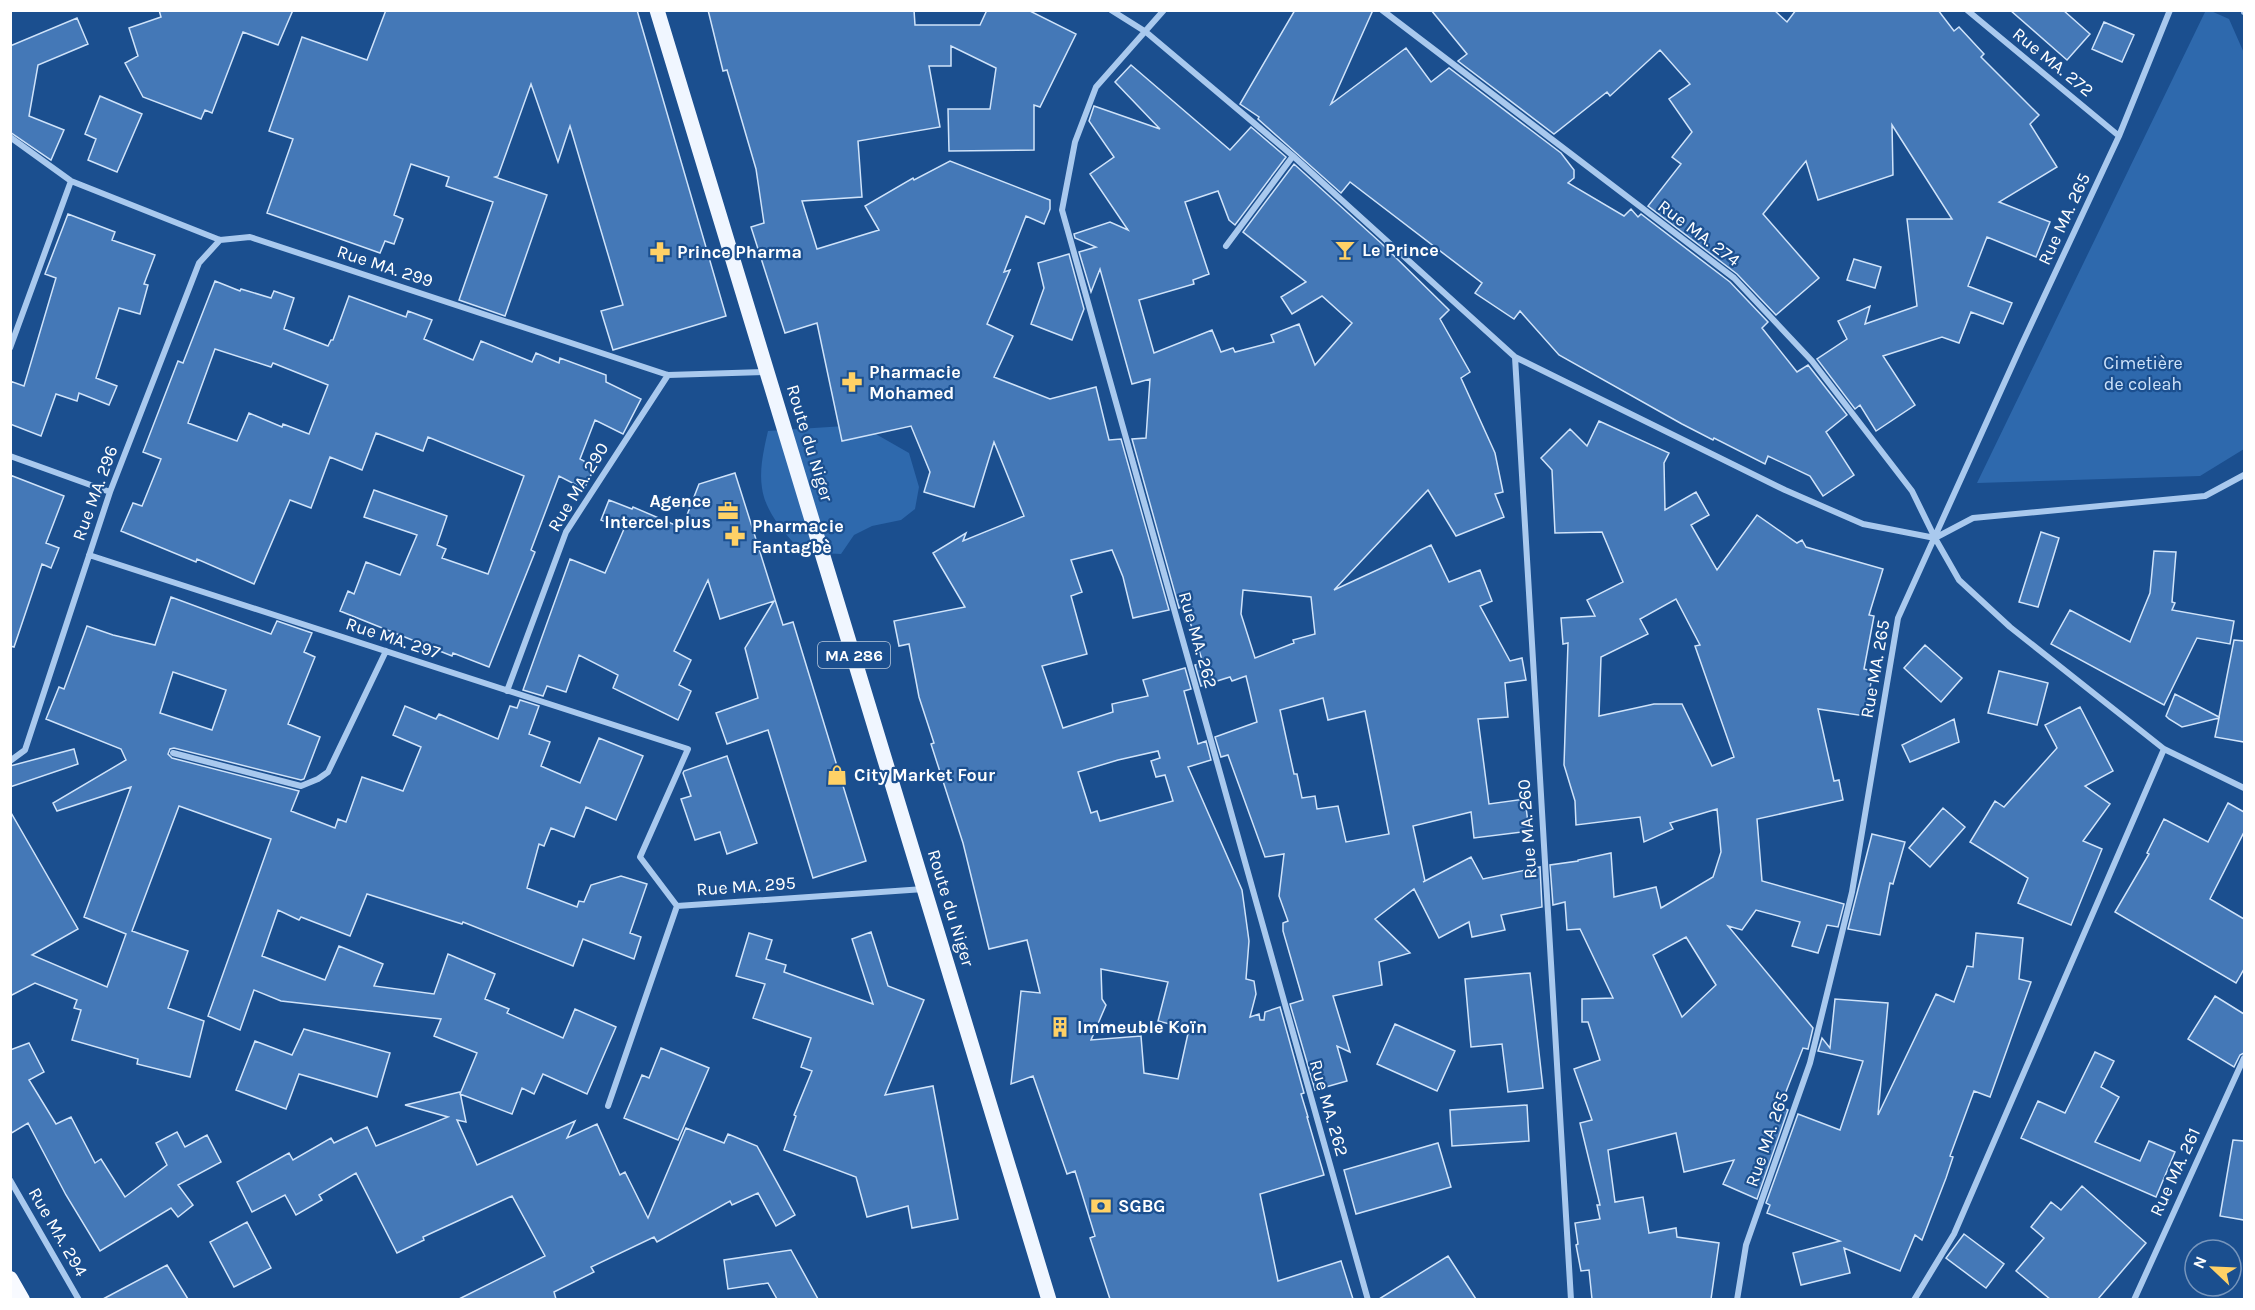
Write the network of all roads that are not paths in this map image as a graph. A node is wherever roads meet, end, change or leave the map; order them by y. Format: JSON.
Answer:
{"nodes":[{"id":1,"x":657,"y":10,"type":"edge"},
{"id":2,"x":1111,"y":10,"type":"edge"},
{"id":3,"x":1164,"y":10,"type":"edge"},
{"id":4,"x":1382,"y":10,"type":"edge"},
{"id":5,"x":1967,"y":10,"type":"edge"},
{"id":6,"x":2170,"y":10,"type":"edge"},
{"id":7,"x":1146,"y":32,"type":"junction"},
{"id":8,"x":2119,"y":136,"type":"junction"},
{"id":9,"x":10,"y":137,"type":"edge"},
{"id":10,"x":1293,"y":156,"type":"junction"},
{"id":11,"x":71,"y":181,"type":"junction"},
{"id":12,"x":220,"y":240,"type":"junction"},
{"id":13,"x":1226,"y":246,"type":"dead end"},
{"id":14,"x":10,"y":348,"type":"edge"},
{"id":15,"x":1515,"y":357,"type":"junction"},
{"id":16,"x":768,"y":372,"type":"junction"},
{"id":17,"x":668,"y":375,"type":"junction"},
{"id":18,"x":10,"y":456,"type":"edge"},
{"id":19,"x":2244,"y":476,"type":"edge"},
{"id":20,"x":110,"y":492,"type":"junction"},
{"id":21,"x":1935,"y":538,"type":"junction"},
{"id":22,"x":89,"y":555,"type":"junction"},
{"id":23,"x":386,"y":651,"type":"junction"},
{"id":24,"x":507,"y":691,"type":"junction"},
{"id":25,"x":688,"y":749,"type":"joint"},
{"id":26,"x":2164,"y":749,"type":"junction"},
{"id":27,"x":173,"y":753,"type":"dead end"},
{"id":28,"x":10,"y":761,"type":"edge"},
{"id":29,"x":2244,"y":788,"type":"edge"},
{"id":30,"x":924,"y":889,"type":"junction"},
{"id":31,"x":677,"y":906,"type":"junction"},
{"id":32,"x":2244,"y":1058,"type":"edge"},
{"id":33,"x":608,"y":1106,"type":"dead end"},
{"id":34,"x":10,"y":1179,"type":"edge"},
{"id":35,"x":10,"y":1279,"type":"edge"},
{"id":36,"x":22,"y":1299,"type":"edge"},
{"id":37,"x":79,"y":1299,"type":"edge"},
{"id":38,"x":1049,"y":1299,"type":"edge"},
{"id":39,"x":1368,"y":1299,"type":"edge"},
{"id":40,"x":1571,"y":1299,"type":"edge"},
{"id":41,"x":1737,"y":1299,"type":"edge"},
{"id":42,"x":1914,"y":1299,"type":"edge"},
{"id":43,"x":2134,"y":1299,"type":"edge"}],
"edges":[{"from":1,"to":16,"type":"main road","name":"Route du Niger","number":"MA 286"},
{"from":2,"to":7,"type":"street"},
{"from":3,"to":7,"type":"street","name":"Rue MA. 262"},
{"from":4,"to":21,"type":"street","name":"Rue MA. 274"},
{"from":5,"to":8,"type":"street","name":"Rue MA. 272"},
{"from":6,"to":8,"type":"street","name":"Rue MA. 265"},
{"from":7,"to":10,"type":"street"},
{"from":7,"to":39,"type":"street","name":"Rue MA. 262"},
{"from":8,"to":21,"type":"street","name":"Rue MA. 265"},
{"from":9,"to":11,"type":"street","name":"Rue MA. 299"},
{"from":10,"to":13,"type":"street"},
{"from":10,"to":15,"type":"street"},
{"from":11,"to":12,"type":"street","name":"Rue MA. 299"},
{"from":11,"to":14,"type":"street"},
{"from":12,"to":17,"type":"street","name":"Rue MA. 299"},
{"from":12,"to":20,"type":"street","name":"Rue MA. 296"},
{"from":15,"to":21,"type":"street"},
{"from":15,"to":40,"type":"street","name":"Rue MA. 260"},
{"from":16,"to":17,"type":"street","name":"Rue MA. 299"},
{"from":16,"to":30,"type":"main road","name":"Route du Niger","number":"MA 286"},
{"from":17,"to":24,"type":"street","name":"Rue MA. 290"},
{"from":18,"to":20,"type":"street"},
{"from":19,"to":21,"type":"street"},
{"from":20,"to":22,"type":"street","name":"Rue MA. 296"},
{"from":21,"to":26,"type":"street","name":"Rue MA. 274"},
{"from":21,"to":41,"type":"street","name":"Rue MA. 265"},
{"from":22,"to":23,"type":"street","name":"Rue MA. 297"},
{"from":22,"to":28,"type":"street","name":"Rue MA. 296"},
{"from":23,"to":24,"type":"street","name":"Rue MA. 297"},
{"from":23,"to":27,"type":"street"},
{"from":24,"to":25,"type":"street","name":"Rue MA. 297"},
{"from":25,"to":31,"type":"street","name":"Rue MA. 295"},
{"from":26,"to":29,"type":"street","name":"Rue MA. 274"},
{"from":26,"to":42,"type":"street"},
{"from":30,"to":31,"type":"street","name":"Rue MA. 295"},
{"from":30,"to":38,"type":"main road","name":"Route du Niger","number":"MA 286"},
{"from":31,"to":33,"type":"street"},
{"from":32,"to":43,"type":"street","name":"Rue MA. 261"},
{"from":34,"to":37,"type":"street","name":"Rue MA. 294"},
{"from":35,"to":36,"type":"highway"}]}
